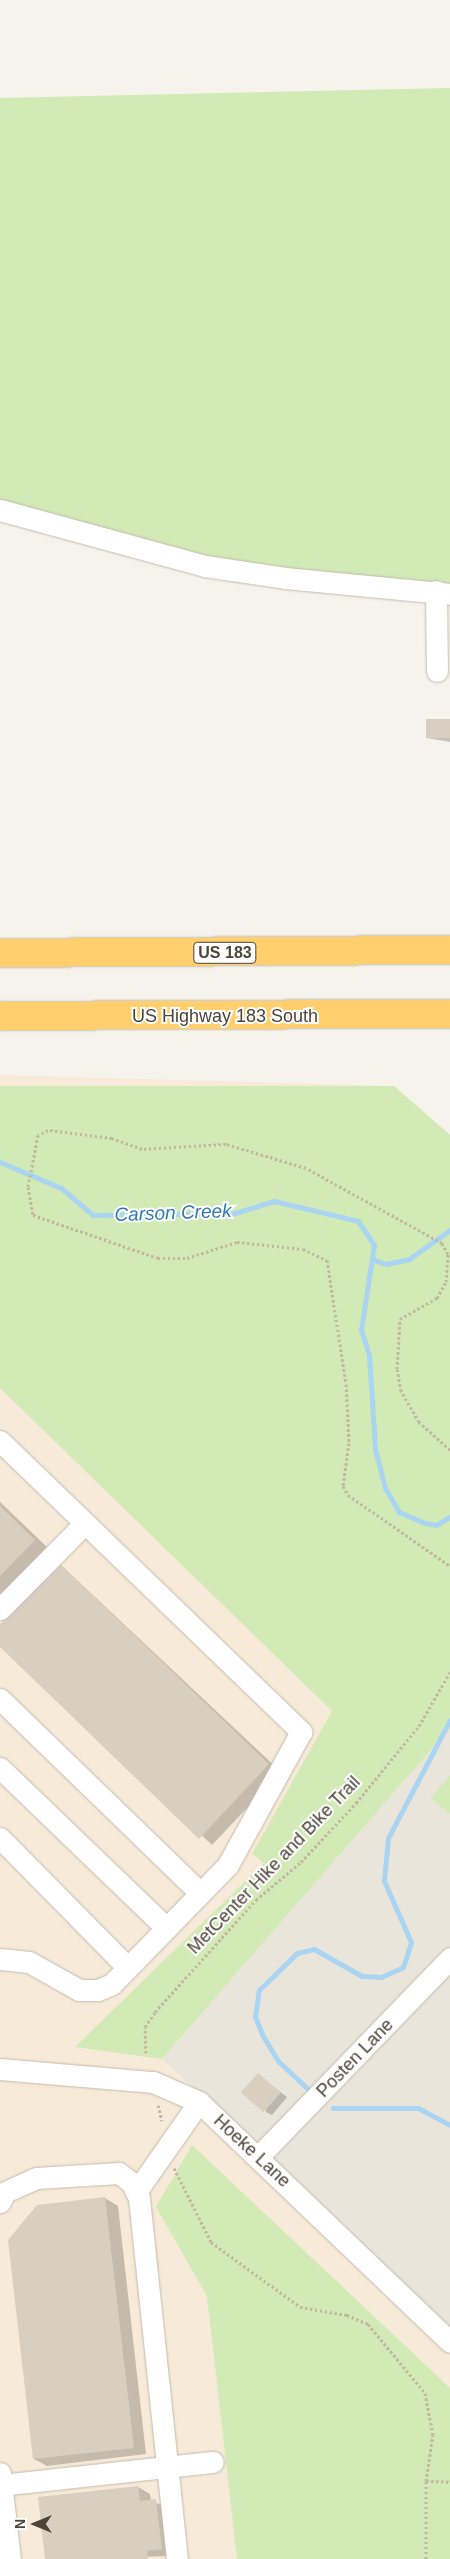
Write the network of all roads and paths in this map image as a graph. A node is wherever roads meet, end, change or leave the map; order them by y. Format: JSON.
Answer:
{"nodes":[{"id":1,"x":0,"y":510,"type":"edge"},
{"id":2,"x":443,"y":593,"type":"edge"},
{"id":3,"x":437,"y":671,"type":"dead end"},
{"id":4,"x":450,"y":950,"type":"edge"},
{"id":5,"x":0,"y":953,"type":"edge"},
{"id":6,"x":450,"y":1014,"type":"edge"},
{"id":7,"x":0,"y":1016,"type":"edge"},
{"id":8,"x":0,"y":1441,"type":"edge"},
{"id":9,"x":450,"y":1450,"type":"edge"},
{"id":10,"x":85,"y":1523,"type":"junction"},
{"id":11,"x":450,"y":1566,"type":"edge"},
{"id":12,"x":0,"y":1609,"type":"edge"},
{"id":13,"x":450,"y":1672,"type":"edge"},
{"id":14,"x":0,"y":1699,"type":"edge"},
{"id":15,"x":4,"y":1782,"type":"edge"},
{"id":16,"x":0,"y":1838,"type":"edge"},
{"id":17,"x":200,"y":1893,"type":"junction"},
{"id":18,"x":166,"y":1928,"type":"junction"},
{"id":19,"x":450,"y":1958,"type":"edge"},
{"id":20,"x":0,"y":1959,"type":"edge"},
{"id":21,"x":128,"y":1968,"type":"junction"},
{"id":22,"x":146,"y":2054,"type":"dead end"},
{"id":23,"x":0,"y":2068,"type":"edge"},
{"id":24,"x":199,"y":2102,"type":"junction"},
{"id":25,"x":259,"y":2156,"type":"junction"},
{"id":26,"x":174,"y":2170,"type":"dead end"},
{"id":27,"x":136,"y":2192,"type":"junction"},
{"id":28,"x":0,"y":2202,"type":"edge"},
{"id":29,"x":450,"y":2342,"type":"edge"},
{"id":30,"x":213,"y":2462,"type":"dead end"},
{"id":31,"x":168,"y":2467,"type":"junction"},
{"id":32,"x":426,"y":2480,"type":"junction"},
{"id":33,"x":0,"y":2481,"type":"edge"},
{"id":34,"x":450,"y":2482,"type":"edge"},
{"id":35,"x":10,"y":2559,"type":"edge"},
{"id":36,"x":177,"y":2559,"type":"edge"},
{"id":37,"x":426,"y":2559,"type":"edge"}],
"edges":[{"from":1,"to":2,"type":"street"},
{"from":2,"to":3,"type":"street"},
{"from":4,"to":5,"type":"highway","number":"US 183"},
{"from":6,"to":7,"type":"highway","name":"US Highway 183 South"},
{"from":8,"to":10,"type":"street"},
{"from":9,"to":11,"type":"path"},
{"from":10,"to":12,"type":"street"},
{"from":10,"to":17,"type":"street"},
{"from":13,"to":22,"type":"path","name":"MetCenter Hike and Bike Trail"},
{"from":14,"to":17,"type":"street"},
{"from":15,"to":18,"type":"street"},
{"from":16,"to":21,"type":"street"},
{"from":17,"to":18,"type":"street"},
{"from":18,"to":21,"type":"street"},
{"from":19,"to":25,"type":"street","name":"Posten Lane"},
{"from":20,"to":21,"type":"street"},
{"from":23,"to":24,"type":"street","name":"Hoeke Lane"},
{"from":24,"to":25,"type":"street","name":"Hoeke Lane"},
{"from":24,"to":27,"type":"street"},
{"from":25,"to":29,"type":"street","name":"Hoeke Lane"},
{"from":26,"to":32,"type":"path"},
{"from":27,"to":28,"type":"street"},
{"from":27,"to":31,"type":"street"},
{"from":30,"to":31,"type":"street"},
{"from":31,"to":33,"type":"street"},
{"from":31,"to":36,"type":"street"},
{"from":32,"to":34,"type":"path"},
{"from":32,"to":37,"type":"path"},
{"from":33,"to":35,"type":"street"}]}
